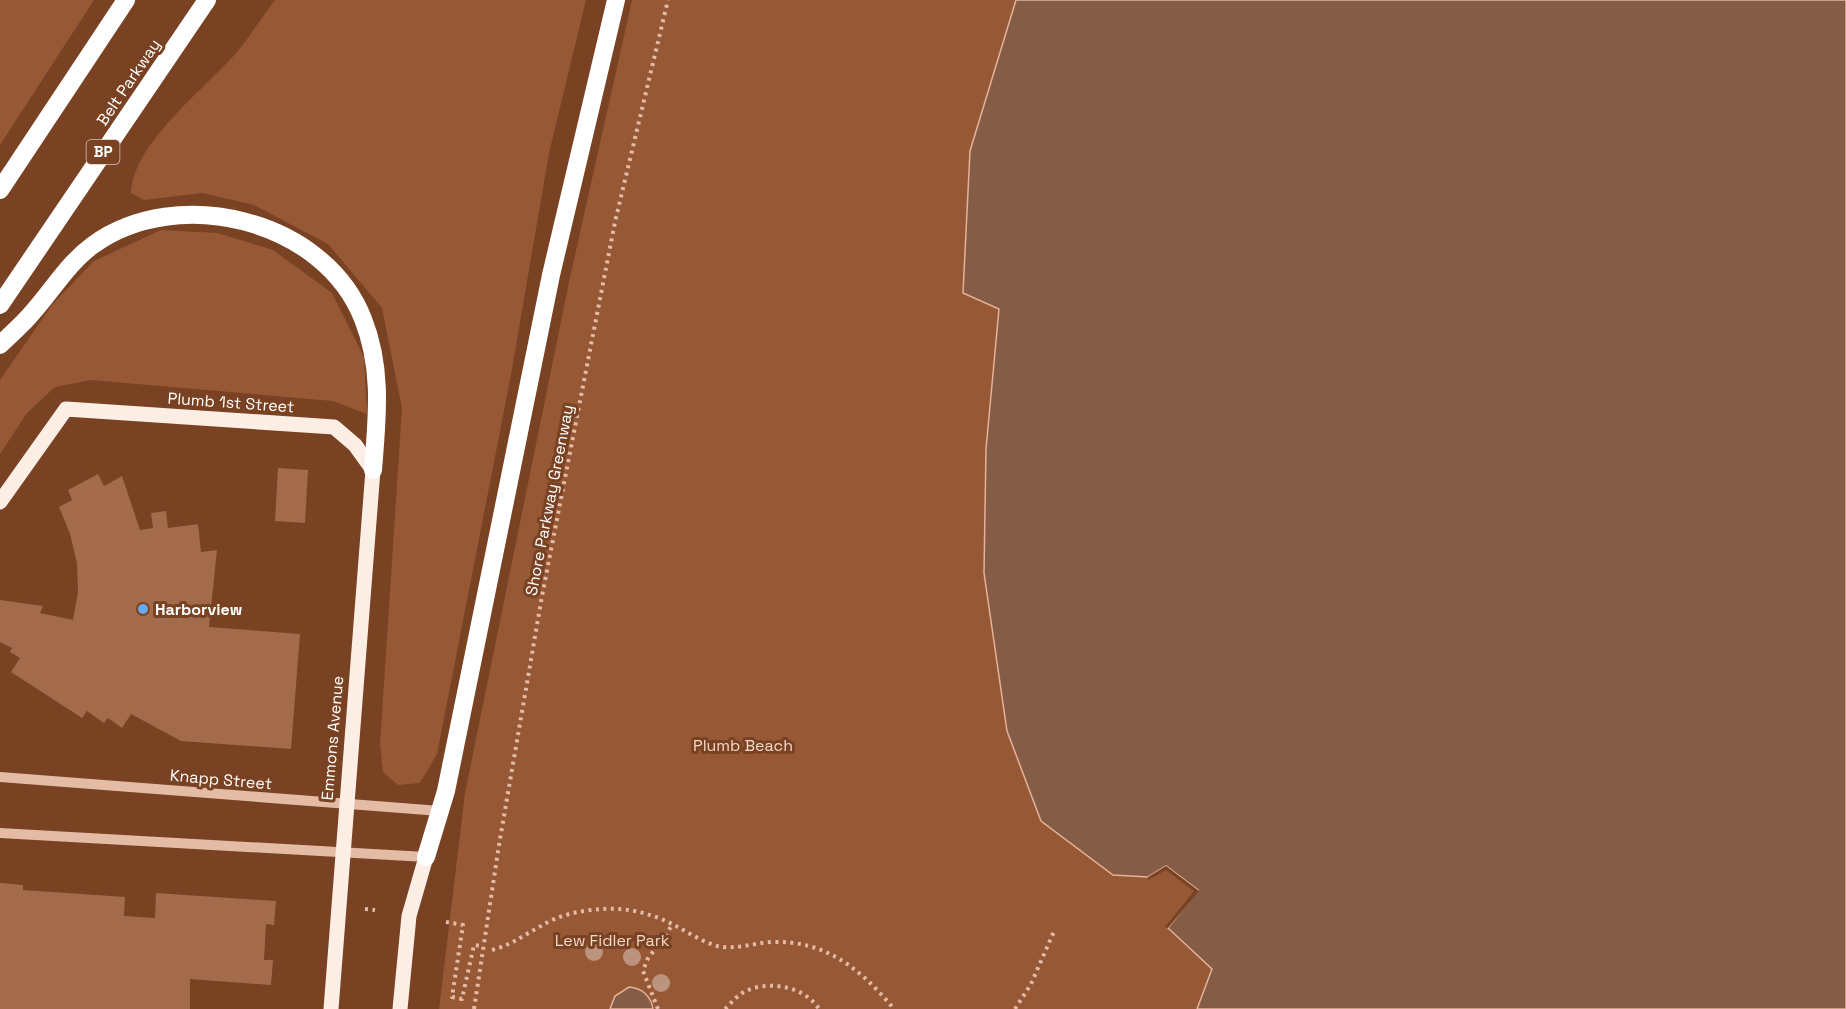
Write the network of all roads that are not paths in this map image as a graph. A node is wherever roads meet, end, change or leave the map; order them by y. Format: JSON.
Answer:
{"nodes":[{"id":1,"x":126,"y":0,"type":"edge"},
{"id":2,"x":207,"y":0,"type":"edge"},
{"id":3,"x":616,"y":0,"type":"edge"},
{"id":4,"x":0,"y":190,"type":"edge"},
{"id":5,"x":0,"y":305,"type":"edge"},
{"id":6,"x":0,"y":345,"type":"edge"},
{"id":7,"x":373,"y":470,"type":"junction"},
{"id":8,"x":0,"y":502,"type":"edge"},
{"id":9,"x":0,"y":777,"type":"edge"},
{"id":10,"x":345,"y":804,"type":"junction"},
{"id":11,"x":440,"y":811,"type":"junction"},
{"id":12,"x":0,"y":833,"type":"edge"},
{"id":13,"x":341,"y":854,"type":"junction"},
{"id":14,"x":426,"y":857,"type":"junction"},
{"id":15,"x":331,"y":1009,"type":"edge"},
{"id":16,"x":400,"y":1009,"type":"edge"}],
"edges":[{"from":1,"to":4,"type":"highway"},
{"from":2,"to":5,"type":"highway","name":"Belt Parkway","number":"BP"},
{"from":3,"to":11,"type":"highway"},
{"from":6,"to":7,"type":"highway"},
{"from":7,"to":8,"type":"main road","name":"Plumb 1st Street"},
{"from":7,"to":10,"type":"main road","name":"Emmons Avenue"},
{"from":9,"to":10,"type":"street","name":"Knapp Street"},
{"from":10,"to":11,"type":"street","name":"Knapp Street"},
{"from":10,"to":13,"type":"main road","name":"Emmons Avenue"},
{"from":11,"to":14,"type":"highway"},
{"from":12,"to":13,"type":"street"},
{"from":13,"to":14,"type":"street"},
{"from":13,"to":15,"type":"main road","name":"Emmons Avenue"},
{"from":14,"to":16,"type":"main road"}]}
